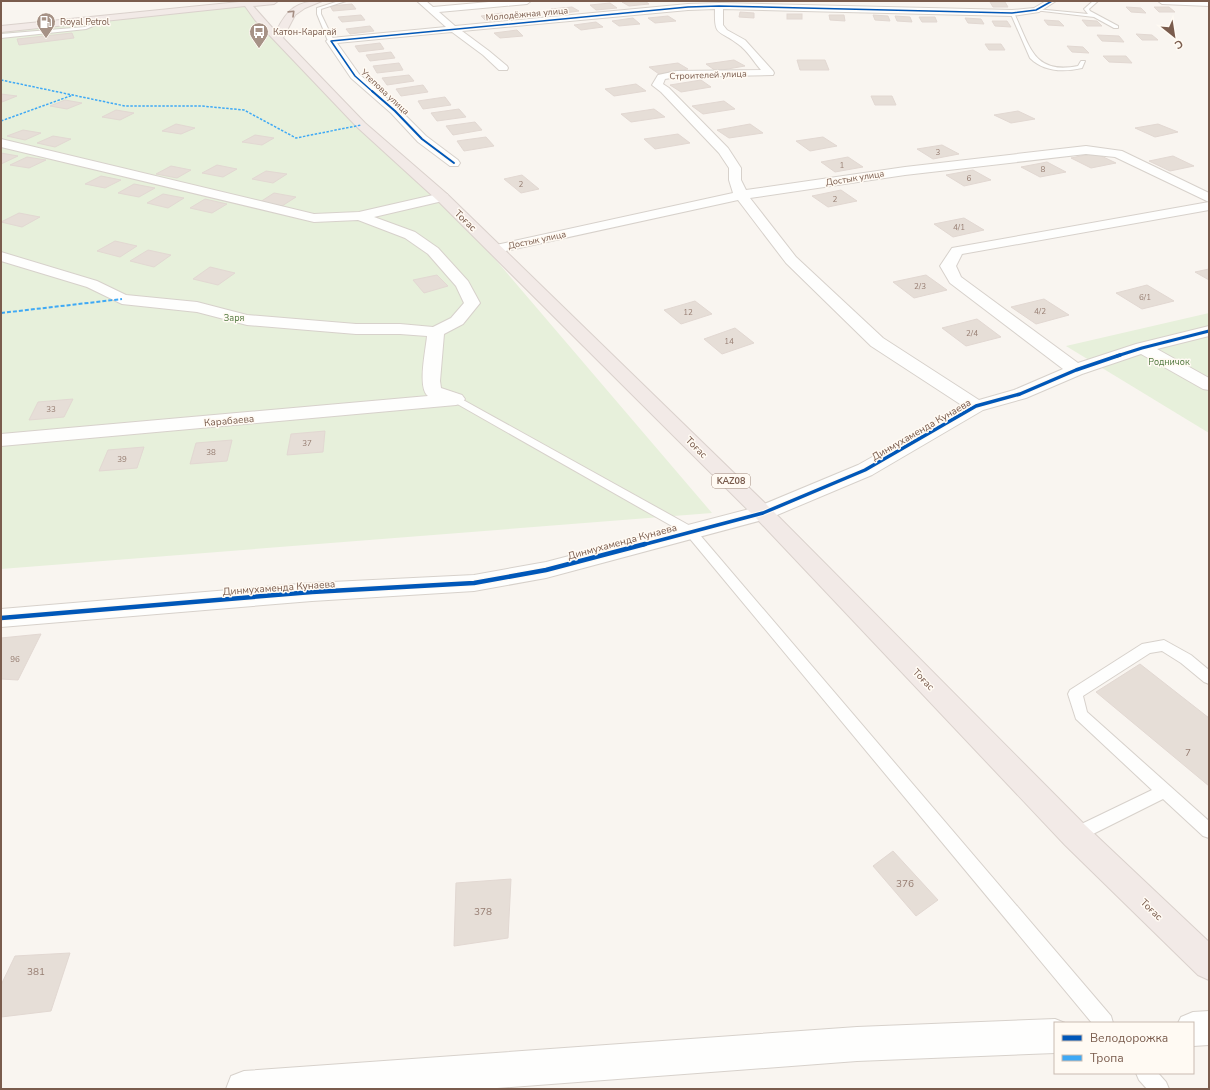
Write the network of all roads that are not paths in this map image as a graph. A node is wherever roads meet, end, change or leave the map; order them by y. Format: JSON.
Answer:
{"nodes":[{"id":1,"x":274,"y":1,"type":"edge"},
{"id":2,"x":318,"y":1,"type":"edge"},
{"id":3,"x":344,"y":1,"type":"edge"},
{"id":4,"x":421,"y":1,"type":"edge"},
{"id":5,"x":524,"y":1,"type":"edge"},
{"id":6,"x":1052,"y":1,"type":"edge"},
{"id":7,"x":1096,"y":1,"type":"edge"},
{"id":8,"x":1162,"y":1,"type":"edge"},
{"id":9,"x":247,"y":2,"type":"edge"},
{"id":10,"x":1203,"y":2,"type":"edge"},
{"id":11,"x":719,"y":6,"type":"junction"},
{"id":12,"x":432,"y":10,"type":"junction"},
{"id":13,"x":1036,"y":10,"type":"junction"},
{"id":14,"x":1012,"y":13,"type":"junction"},
{"id":15,"x":218,"y":15,"type":"dead end"},
{"id":16,"x":1096,"y":16,"type":"junction"},
{"id":17,"x":110,"y":18,"type":"junction"},
{"id":18,"x":542,"y":21,"type":"junction"},
{"id":19,"x":252,"y":25,"type":"dead end"},
{"id":20,"x":1116,"y":27,"type":"dead end"},
{"id":21,"x":453,"y":29,"type":"junction"},
{"id":22,"x":2,"y":30,"type":"edge"},
{"id":23,"x":275,"y":35,"type":"junction"},
{"id":24,"x":332,"y":41,"type":"junction"},
{"id":25,"x":1083,"y":62,"type":"dead end"},
{"id":26,"x":503,"y":68,"type":"dead end"},
{"id":27,"x":1,"y":143,"type":"edge"},
{"id":28,"x":454,"y":163,"type":"dead end"},
{"id":29,"x":741,"y":195,"type":"junction"},
{"id":30,"x":442,"y":197,"type":"junction"},
{"id":31,"x":1209,"y":198,"type":"edge"},
{"id":32,"x":1209,"y":206,"type":"edge"},
{"id":33,"x":360,"y":216,"type":"junction"},
{"id":34,"x":496,"y":250,"type":"junction"},
{"id":35,"x":1,"y":256,"type":"edge"},
{"id":36,"x":1209,"y":331,"type":"edge"},
{"id":37,"x":436,"y":332,"type":"junction"},
{"id":38,"x":1142,"y":348,"type":"junction"},
{"id":39,"x":1076,"y":370,"type":"junction"},
{"id":40,"x":1209,"y":386,"type":"edge"},
{"id":41,"x":456,"y":399,"type":"junction"},
{"id":42,"x":976,"y":406,"type":"junction"},
{"id":43,"x":1,"y":440,"type":"edge"},
{"id":44,"x":763,"y":513,"type":"junction"},
{"id":45,"x":690,"y":531,"type":"junction"},
{"id":46,"x":1,"y":618,"type":"edge"},
{"id":47,"x":1209,"y":678,"type":"edge"},
{"id":48,"x":1165,"y":791,"type":"junction"},
{"id":49,"x":1209,"y":830,"type":"edge"},
{"id":50,"x":1075,"y":835,"type":"junction"},
{"id":51,"x":1209,"y":964,"type":"edge"},
{"id":52,"x":1103,"y":1022,"type":"edge"},
{"id":53,"x":1209,"y":1028,"type":"edge"},
{"id":54,"x":1194,"y":1029,"type":"edge"},
{"id":55,"x":1054,"y":1036,"type":"edge"},
{"id":56,"x":1147,"y":1074,"type":"edge"},
{"id":57,"x":244,"y":1089,"type":"edge"},
{"id":58,"x":1159,"y":1089,"type":"edge"}],
"edges":[{"from":1,"to":9,"type":"highway"},
{"from":23,"to":2,"type":"highway","one_way":true},
{"from":3,"to":24,"type":"lane","name":"Утепова улица"},
{"from":4,"to":12,"type":"street"},
{"from":5,"to":12,"type":"street"},
{"from":5,"to":18,"type":"street"},
{"from":6,"to":13,"type":"street"},
{"from":7,"to":16,"type":"lane"},
{"from":8,"to":10,"type":"street"},
{"from":9,"to":17,"type":"highway"},
{"from":9,"to":23,"type":"highway","name":"Тоғас","number":"KAZ08"},
{"from":11,"to":14,"type":"street","name":"Молодёжная улица"},
{"from":11,"to":18,"type":"street","name":"Молодёжная улица"},
{"from":11,"to":29,"type":"street","name":"Строителей улица"},
{"from":12,"to":21,"type":"street"},
{"from":13,"to":14,"type":"street","name":"Молодёжная улица"},
{"from":13,"to":16,"type":"lane","name":"Молодёжная улица"},
{"from":14,"to":25,"type":"lane"},
{"from":15,"to":17,"type":"highway"},
{"from":16,"to":20,"type":"lane"},
{"from":17,"to":22,"type":"highway"},
{"from":18,"to":21,"type":"street","name":"Молодёжная улица"},
{"from":19,"to":23,"type":"highway"},
{"from":21,"to":24,"type":"street","name":"Молодёжная улица"},
{"from":21,"to":26,"type":"street"},
{"from":23,"to":30,"type":"highway","name":"Тоғас","number":"KAZ08"},
{"from":24,"to":28,"type":"street","name":"Утепова улица"},
{"from":27,"to":33,"type":"street"},
{"from":29,"to":31,"type":"street","name":"Достык улица"},
{"from":29,"to":34,"type":"street","name":"Достык улица"},
{"from":29,"to":42,"type":"street"},
{"from":30,"to":33,"type":"street"},
{"from":30,"to":34,"type":"highway","name":"Тоғас","number":"KAZ08"},
{"from":32,"to":39,"type":"street"},
{"from":33,"to":37,"type":"street"},
{"from":34,"to":44,"type":"highway","name":"Тоғас","number":"KAZ08"},
{"from":35,"to":37,"type":"street"},
{"from":36,"to":38,"type":"street","name":"Динмухаменда Кунаева"},
{"from":37,"to":41,"type":"street"},
{"from":38,"to":39,"type":"street","name":"Динмухаменда Кунаева"},
{"from":38,"to":40,"type":"street"},
{"from":39,"to":42,"type":"street","name":"Динмухаменда Кунаева"},
{"from":41,"to":43,"type":"street","name":"Карабаева"},
{"from":41,"to":45,"type":"lane"},
{"from":42,"to":44,"type":"street","name":"Динмухаменда Кунаева"},
{"from":44,"to":45,"type":"street","name":"Динмухаменда Кунаева"},
{"from":44,"to":50,"type":"highway","name":"Тоғас","number":"KAZ08"},
{"from":45,"to":46,"type":"street","name":"Динмухаменда Кунаева"},
{"from":45,"to":52,"type":"lane"},
{"from":47,"to":48,"type":"lane"},
{"from":48,"to":49,"type":"lane"},
{"from":48,"to":50,"type":"lane"},
{"from":50,"to":51,"type":"highway","name":"Тоғас","number":"KAZ08"},
{"from":53,"to":54,"type":"street"},
{"from":55,"to":57,"type":"street"},
{"from":56,"to":58,"type":"lane"}]}
